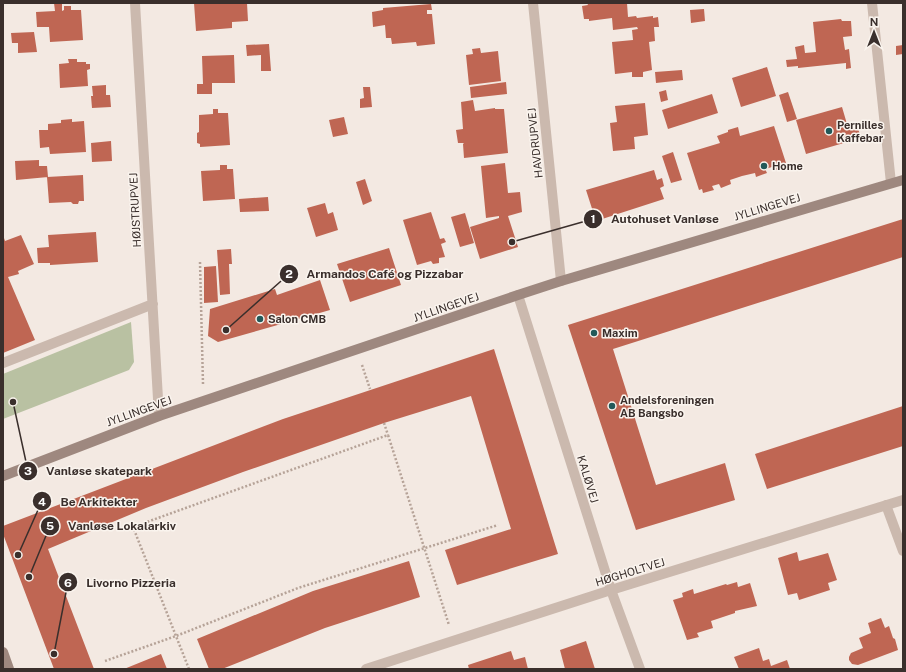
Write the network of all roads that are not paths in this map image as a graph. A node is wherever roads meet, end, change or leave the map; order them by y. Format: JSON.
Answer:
{"nodes":[{"id":1,"x":135,"y":3,"type":"edge"},
{"id":2,"x":533,"y":3,"type":"edge"},
{"id":3,"x":872,"y":3,"type":"edge"},
{"id":4,"x":903,"y":180,"type":"edge"},
{"id":5,"x":891,"y":183,"type":"junction"},
{"id":6,"x":561,"y":281,"type":"junction"},
{"id":7,"x":518,"y":295,"type":"junction"},
{"id":8,"x":153,"y":304,"type":"junction"},
{"id":9,"x":3,"y":363,"type":"edge"},
{"id":10,"x":159,"y":416,"type":"junction"},
{"id":11,"x":3,"y":476,"type":"edge"},
{"id":12,"x":903,"y":500,"type":"edge"},
{"id":13,"x":886,"y":505,"type":"junction"},
{"id":14,"x":903,"y":551,"type":"edge"},
{"id":15,"x":611,"y":590,"type":"junction"},
{"id":16,"x":3,"y":652,"type":"edge"},
{"id":17,"x":9,"y":669,"type":"edge"},
{"id":18,"x":366,"y":669,"type":"edge"},
{"id":19,"x":640,"y":669,"type":"edge"}],
"edges":[{"from":1,"to":8,"type":"street","name":"HØJSTRUPVEJ"},
{"from":2,"to":6,"type":"street","name":"HAVDRUPVEJ"},
{"from":3,"to":5,"type":"street"},
{"from":4,"to":5,"type":"street","name":"JYLLINGEVEJ"},
{"from":5,"to":6,"type":"street","name":"JYLLINGEVEJ"},
{"from":6,"to":7,"type":"street","name":"JYLLINGEVEJ"},
{"from":7,"to":10,"type":"street","name":"JYLLINGEVEJ"},
{"from":7,"to":15,"type":"street","name":"KALØVEJ"},
{"from":8,"to":9,"type":"street"},
{"from":8,"to":10,"type":"street","name":"HØJSTRUPVEJ"},
{"from":10,"to":11,"type":"street","name":"JYLLINGEVEJ"},
{"from":12,"to":13,"type":"street","name":"HØGHOLTVEJ"},
{"from":13,"to":14,"type":"street"},
{"from":13,"to":15,"type":"street","name":"HØGHOLTVEJ"},
{"from":15,"to":18,"type":"street","name":"HØGHOLTVEJ"},
{"from":15,"to":19,"type":"street","name":"KALØVEJ"},
{"from":16,"to":17,"type":"street"}]}
